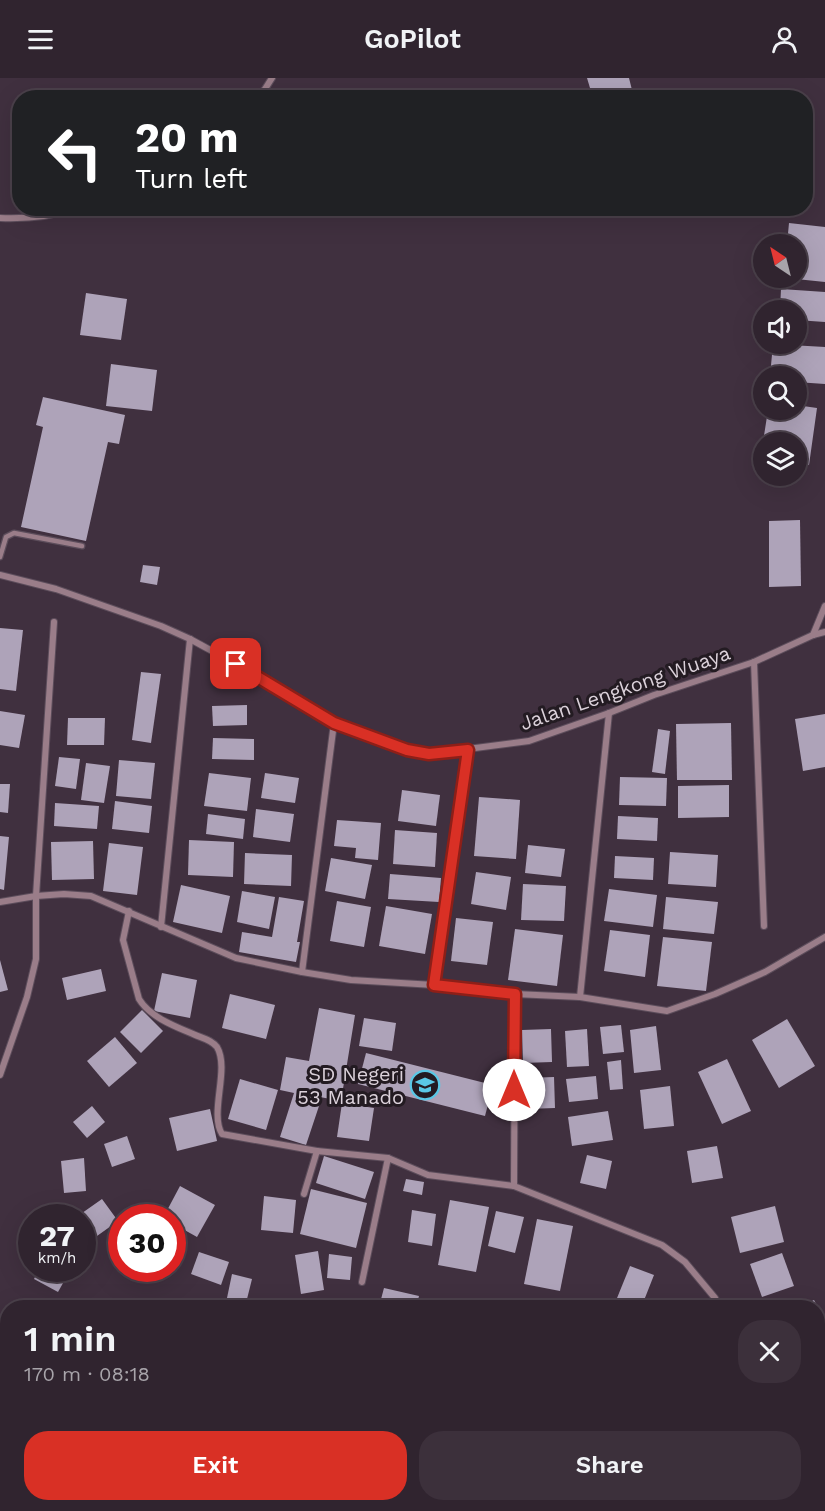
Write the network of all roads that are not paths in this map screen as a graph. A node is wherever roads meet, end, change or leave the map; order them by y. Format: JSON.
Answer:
{"nodes":[{"id":1,"x":47,"y":216,"type":"edge"},
{"id":2,"x":0,"y":218,"type":"edge"},
{"id":3,"x":82,"y":546,"type":"dead end"},
{"id":4,"x":0,"y":557,"type":"edge"},
{"id":5,"x":0,"y":575,"type":"edge"},
{"id":6,"x":825,"y":606,"type":"edge"},
{"id":7,"x":54,"y":622,"type":"dead end"},
{"id":8,"x":825,"y":632,"type":"edge"},
{"id":9,"x":813,"y":635,"type":"junction"},
{"id":10,"x":190,"y":639,"type":"junction"},
{"id":11,"x":754,"y":662,"type":"junction"},
{"id":12,"x":609,"y":713,"type":"junction"},
{"id":13,"x":334,"y":723,"type":"junction"},
{"id":14,"x":468,"y":750,"type":"junction"},
{"id":15,"x":36,"y":896,"type":"junction"},
{"id":16,"x":0,"y":902,"type":"edge"},
{"id":17,"x":129,"y":911,"type":"junction"},
{"id":18,"x":764,"y":926,"type":"dead end"},
{"id":19,"x":161,"y":927,"type":"junction"},
{"id":20,"x":825,"y":937,"type":"edge"},
{"id":21,"x":302,"y":972,"type":"junction"},
{"id":22,"x":434,"y":985,"type":"junction"},
{"id":23,"x":515,"y":994,"type":"junction"},
{"id":24,"x":580,"y":997,"type":"junction"},
{"id":25,"x":0,"y":1076,"type":"edge"},
{"id":26,"x":317,"y":1151,"type":"junction"},
{"id":27,"x":388,"y":1158,"type":"junction"},
{"id":28,"x":514,"y":1186,"type":"junction"},
{"id":29,"x":304,"y":1194,"type":"dead end"},
{"id":30,"x":362,"y":1282,"type":"dead end"},
{"id":31,"x":716,"y":1300,"type":"edge"}],
"edges":[{"from":1,"to":2,"type":"street"},
{"from":3,"to":4,"type":"lane"},
{"from":5,"to":10,"type":"street","name":"Jalan Lengkong Wuaya"},
{"from":6,"to":9,"type":"street"},
{"from":7,"to":15,"type":"street"},
{"from":8,"to":9,"type":"street","name":"Jalan Lengkong Wuaya"},
{"from":9,"to":11,"type":"street","name":"Jalan Lengkong Wuaya"},
{"from":10,"to":13,"type":"street","name":"Jalan Lengkong Wuaya"},
{"from":10,"to":19,"type":"street"},
{"from":11,"to":12,"type":"street","name":"Jalan Lengkong Wuaya"},
{"from":11,"to":18,"type":"street"},
{"from":12,"to":14,"type":"street","name":"Jalan Lengkong Wuaya"},
{"from":12,"to":24,"type":"street"},
{"from":13,"to":14,"type":"street","name":"Jalan Lengkong Wuaya"},
{"from":13,"to":21,"type":"street"},
{"from":14,"to":22,"type":"street"},
{"from":15,"to":16,"type":"street"},
{"from":15,"to":17,"type":"street"},
{"from":15,"to":25,"type":"street"},
{"from":17,"to":19,"type":"street"},
{"from":17,"to":26,"type":"street"},
{"from":19,"to":21,"type":"street"},
{"from":20,"to":24,"type":"street"},
{"from":21,"to":22,"type":"street"},
{"from":22,"to":23,"type":"street"},
{"from":23,"to":24,"type":"street"},
{"from":23,"to":28,"type":"street"},
{"from":26,"to":27,"type":"street"},
{"from":26,"to":29,"type":"street"},
{"from":27,"to":28,"type":"street"},
{"from":27,"to":30,"type":"street"},
{"from":28,"to":31,"type":"street"}]}
